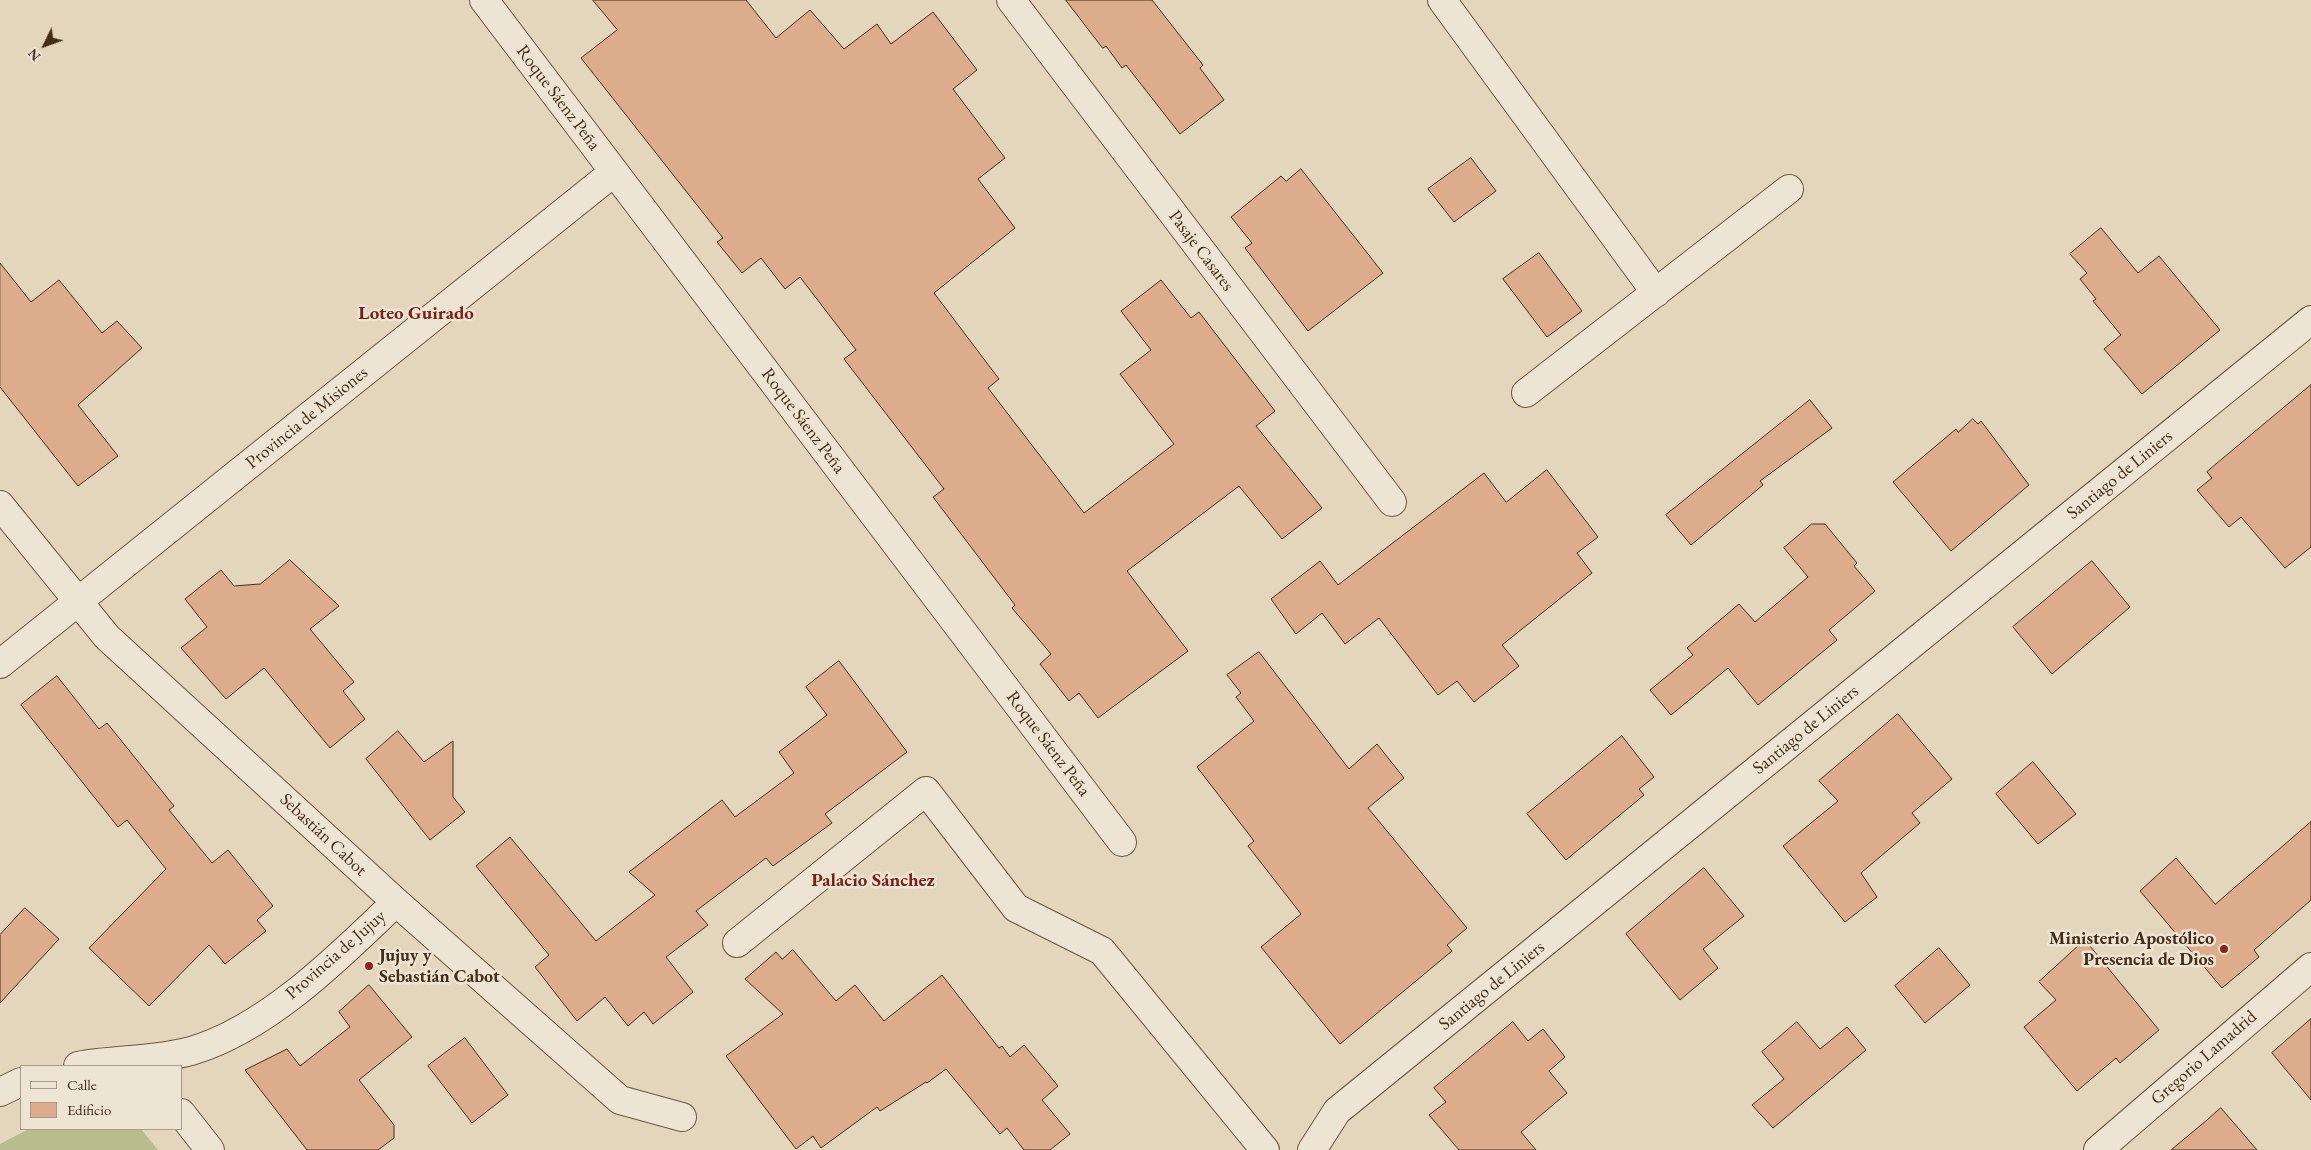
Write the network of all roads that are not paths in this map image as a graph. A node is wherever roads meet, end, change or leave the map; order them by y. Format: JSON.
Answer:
{"nodes":[{"id":1,"x":484,"y":0,"type":"edge"},
{"id":2,"x":1011,"y":0,"type":"edge"},
{"id":3,"x":1442,"y":0,"type":"edge"},
{"id":4,"x":614,"y":172,"type":"junction"},
{"id":5,"x":1789,"y":190,"type":"dead end"},
{"id":6,"x":1656,"y":293,"type":"junction"},
{"id":7,"x":2311,"y":320,"type":"edge"},
{"id":8,"x":1526,"y":393,"type":"dead end"},
{"id":9,"x":1392,"y":502,"type":"dead end"},
{"id":10,"x":0,"y":505,"type":"edge"},
{"id":11,"x":76,"y":602,"type":"junction"},
{"id":12,"x":0,"y":664,"type":"edge"},
{"id":13,"x":1122,"y":842,"type":"dead end"},
{"id":14,"x":396,"y":902,"type":"junction"},
{"id":15,"x":737,"y":943,"type":"dead end"},
{"id":16,"x":2311,"y":967,"type":"edge"},
{"id":17,"x":142,"y":1062,"type":"edge"},
{"id":18,"x":94,"y":1065,"type":"edge"},
{"id":19,"x":20,"y":1082,"type":"edge"},
{"id":20,"x":0,"y":1092,"type":"edge"},
{"id":21,"x":182,"y":1114,"type":"edge"},
{"id":22,"x":682,"y":1117,"type":"dead end"},
{"id":23,"x":210,"y":1150,"type":"edge"},
{"id":24,"x":1265,"y":1150,"type":"edge"},
{"id":25,"x":1312,"y":1150,"type":"edge"},
{"id":26,"x":2098,"y":1150,"type":"edge"}],
"edges":[{"from":1,"to":4,"type":"street","name":"Roque Sáenz Peña"},
{"from":2,"to":9,"type":"street","name":"Pasaje Casares"},
{"from":3,"to":6,"type":"street"},
{"from":4,"to":11,"type":"street","name":"Provincia de Misiones"},
{"from":4,"to":13,"type":"street","name":"Roque Sáenz Peña"},
{"from":5,"to":6,"type":"street"},
{"from":6,"to":8,"type":"street"},
{"from":7,"to":25,"type":"street","name":"Santiago de Liniers"},
{"from":10,"to":11,"type":"street","name":"Sebastián Cabot"},
{"from":11,"to":12,"type":"street","name":"Provincia de Misiones"},
{"from":11,"to":14,"type":"street","name":"Sebastián Cabot"},
{"from":14,"to":17,"type":"street","name":"Provincia de Jujuy"},
{"from":14,"to":22,"type":"street","name":"Sebastián Cabot"},
{"from":15,"to":24,"type":"street"},
{"from":16,"to":26,"type":"street","name":"Gregorio Lamadrid"},
{"from":17,"to":18,"type":"street","name":"Provincia de Jujuy"},
{"from":19,"to":20,"type":"street"},
{"from":21,"to":23,"type":"street"}]}
